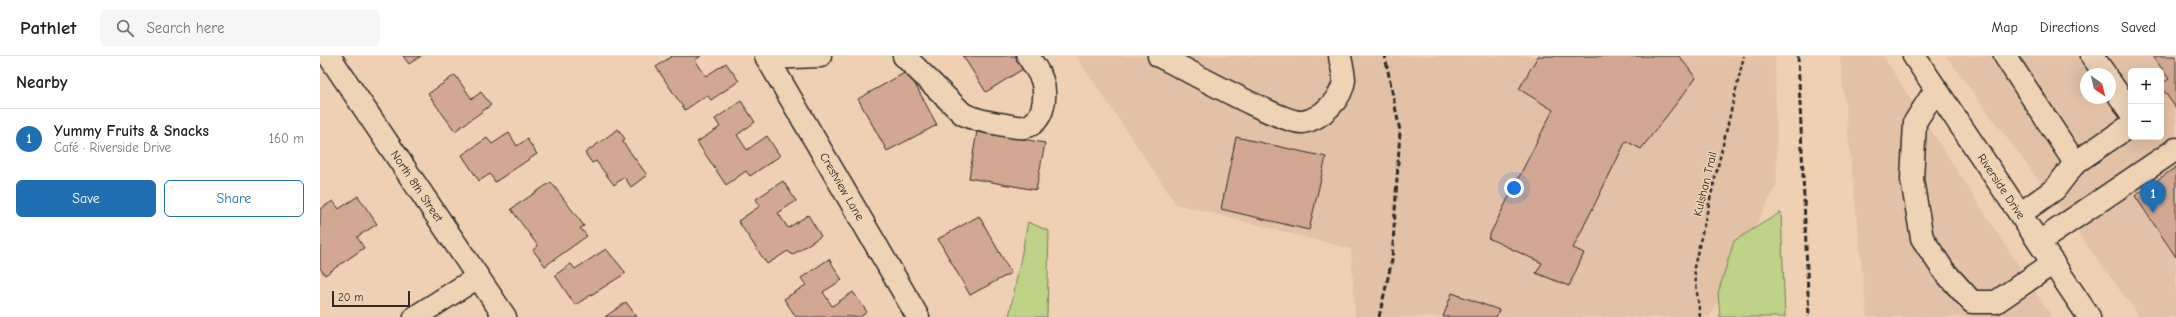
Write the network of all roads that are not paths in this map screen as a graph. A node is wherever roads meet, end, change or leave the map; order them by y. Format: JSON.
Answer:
{"nodes":[{"id":1,"x":329,"y":56,"type":"edge"},
{"id":2,"x":820,"y":56,"type":"edge"},
{"id":3,"x":904,"y":56,"type":"edge"},
{"id":4,"x":1028,"y":56,"type":"edge"},
{"id":5,"x":1159,"y":56,"type":"edge"},
{"id":6,"x":1340,"y":56,"type":"edge"},
{"id":7,"x":1914,"y":56,"type":"edge"},
{"id":8,"x":2005,"y":56,"type":"edge"},
{"id":9,"x":2092,"y":56,"type":"edge"},
{"id":10,"x":767,"y":57,"type":"edge"},
{"id":11,"x":2100,"y":68,"type":"edge"},
{"id":12,"x":1936,"y":89,"type":"junction"},
{"id":13,"x":2116,"y":91,"type":"edge"},
{"id":14,"x":2128,"y":109,"type":"edge"},
{"id":15,"x":2128,"y":126,"type":"edge"},
{"id":16,"x":2176,"y":149,"type":"edge"},
{"id":17,"x":2075,"y":163,"type":"junction"},
{"id":18,"x":2020,"y":214,"type":"junction"},
{"id":19,"x":2039,"y":242,"type":"junction"},
{"id":20,"x":2053,"y":263,"type":"junction"},
{"id":21,"x":478,"y":277,"type":"junction"},
{"id":22,"x":415,"y":317,"type":"edge"},
{"id":23,"x":505,"y":317,"type":"edge"},
{"id":24,"x":918,"y":317,"type":"edge"},
{"id":25,"x":2089,"y":317,"type":"edge"}],
"edges":[{"from":1,"to":21,"type":"street","name":"North 8th Street"},
{"from":2,"to":10,"type":"street"},
{"from":3,"to":4,"type":"street"},
{"from":5,"to":6,"type":"street"},
{"from":7,"to":12,"type":"street","name":"Riverside Drive"},
{"from":8,"to":17,"type":"street"},
{"from":9,"to":11,"type":"street"},
{"from":10,"to":24,"type":"street","name":"Crestview Lane"},
{"from":12,"to":18,"type":"street","name":"Riverside Drive"},
{"from":12,"to":20,"type":"street"},
{"from":13,"to":14,"type":"street"},
{"from":15,"to":17,"type":"street"},
{"from":16,"to":19,"type":"street"},
{"from":17,"to":18,"type":"street"},
{"from":18,"to":19,"type":"street","name":"Riverside Drive"},
{"from":19,"to":20,"type":"street","name":"Riverside Drive"},
{"from":20,"to":25,"type":"street","name":"Riverside Drive"},
{"from":21,"to":22,"type":"street"},
{"from":21,"to":23,"type":"street","name":"North 8th Street"}]}
